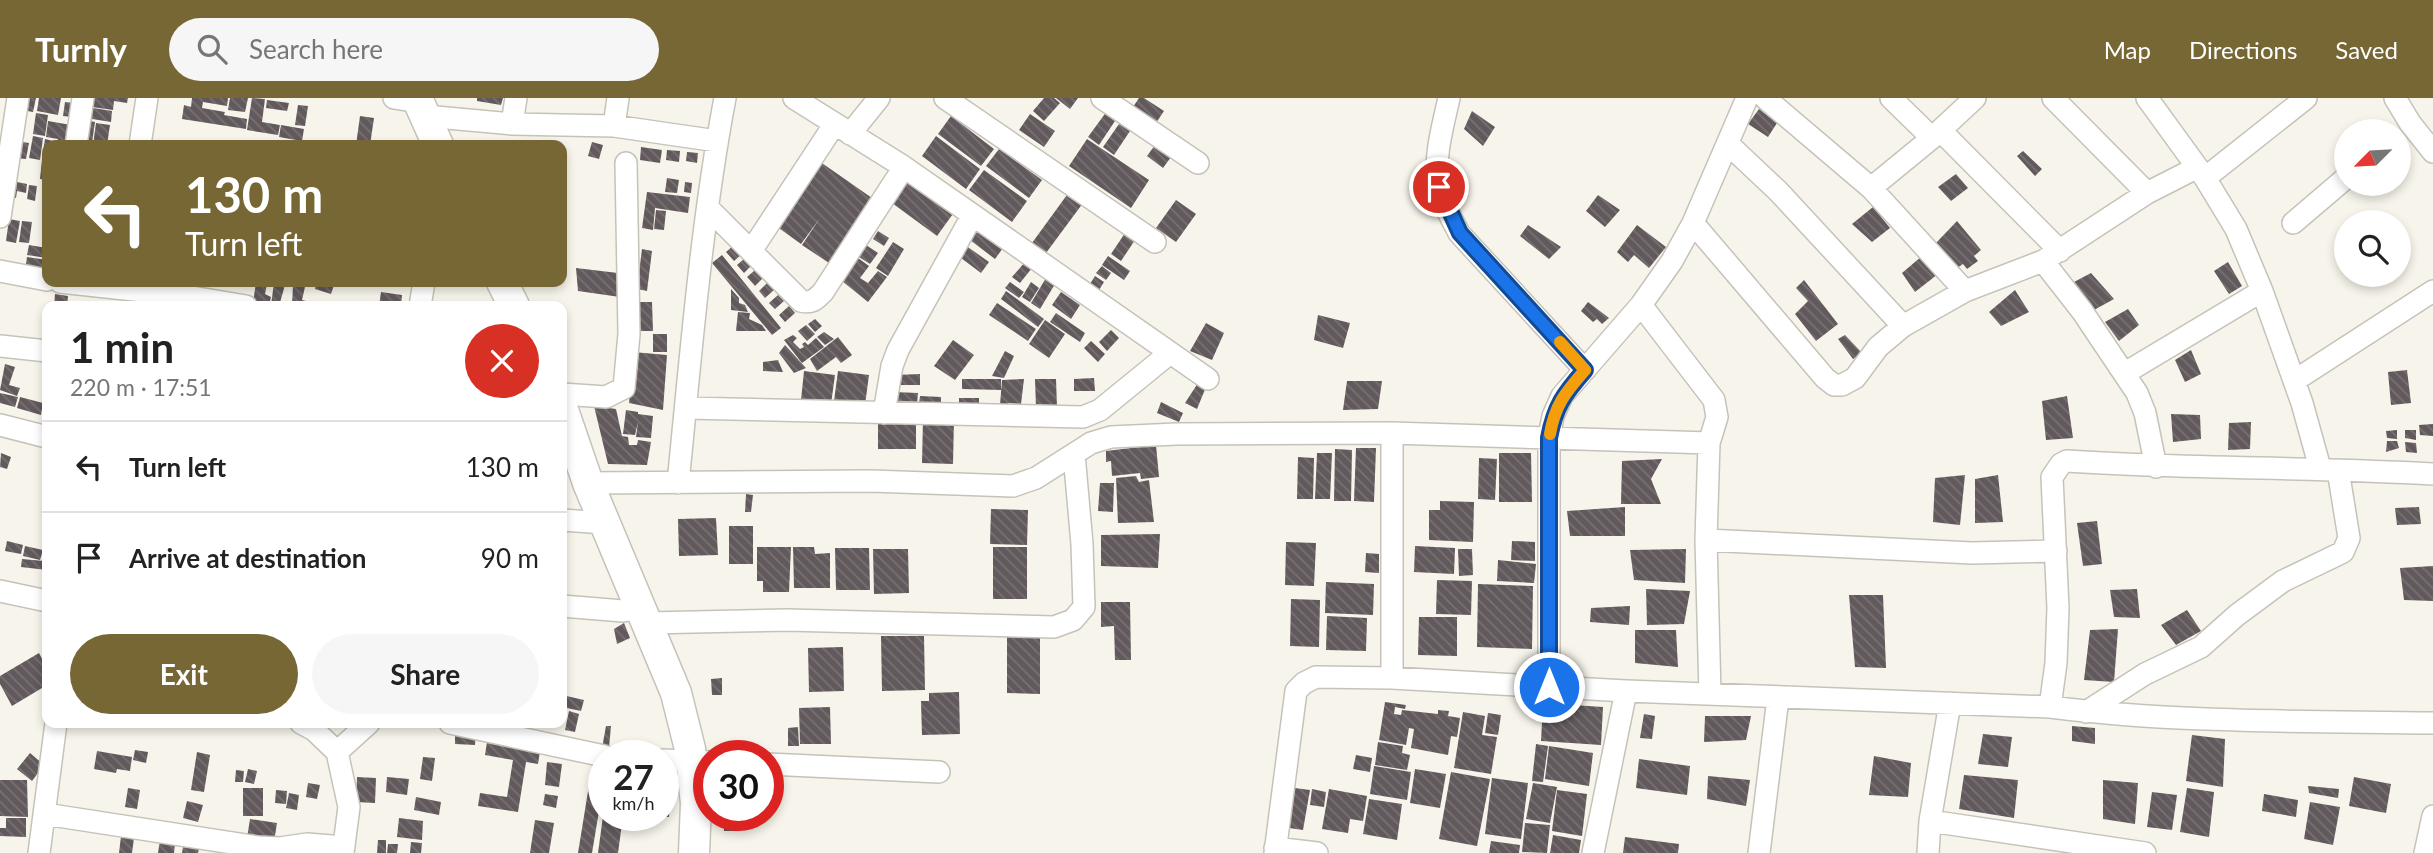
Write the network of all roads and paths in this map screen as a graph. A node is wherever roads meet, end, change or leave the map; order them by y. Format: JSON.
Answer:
{"nodes":[{"id":1,"x":18,"y":98,"type":"edge"},
{"id":2,"x":83,"y":98,"type":"edge"},
{"id":3,"x":147,"y":98,"type":"edge"},
{"id":4,"x":516,"y":98,"type":"edge"},
{"id":5,"x":618,"y":98,"type":"edge"},
{"id":6,"x":724,"y":98,"type":"edge"},
{"id":7,"x":794,"y":98,"type":"edge"},
{"id":8,"x":879,"y":98,"type":"edge"},
{"id":9,"x":945,"y":98,"type":"edge"},
{"id":10,"x":1102,"y":98,"type":"edge"},
{"id":11,"x":1449,"y":98,"type":"edge"},
{"id":12,"x":1891,"y":98,"type":"edge"},
{"id":13,"x":1975,"y":98,"type":"edge"},
{"id":14,"x":2053,"y":98,"type":"edge"},
{"id":15,"x":2147,"y":98,"type":"edge"},
{"id":16,"x":2305,"y":98,"type":"edge"},
{"id":17,"x":2395,"y":98,"type":"edge"},
{"id":18,"x":1758,"y":100,"type":"edge"},
{"id":19,"x":414,"y":104,"type":"edge"},
{"id":20,"x":2401,"y":119,"type":"edge"},
{"id":21,"x":512,"y":124,"type":"junction"},
{"id":22,"x":614,"y":126,"type":"junction"},
{"id":23,"x":842,"y":129,"type":"junction"},
{"id":24,"x":1936,"y":135,"type":"junction"},
{"id":25,"x":2412,"y":135,"type":"edge"},
{"id":26,"x":77,"y":140,"type":"edge"},
{"id":27,"x":141,"y":140,"type":"edge"},
{"id":28,"x":435,"y":140,"type":"edge"},
{"id":29,"x":717,"y":141,"type":"junction"},
{"id":30,"x":1728,"y":144,"type":"junction"},
{"id":31,"x":2433,"y":152,"type":"edge"},
{"id":32,"x":626,"y":163,"type":"dead end"},
{"id":33,"x":1198,"y":163,"type":"dead end"},
{"id":34,"x":904,"y":167,"type":"junction"},
{"id":35,"x":2200,"y":173,"type":"junction"},
{"id":36,"x":1871,"y":188,"type":"junction"},
{"id":37,"x":2334,"y":188,"type":"edge"},
{"id":38,"x":2147,"y":193,"type":"junction"},
{"id":39,"x":709,"y":209,"type":"junction"},
{"id":40,"x":972,"y":216,"type":"junction"},
{"id":41,"x":0,"y":217,"type":"edge"},
{"id":42,"x":1693,"y":223,"type":"junction"},
{"id":43,"x":2292,"y":223,"type":"dead end"},
{"id":44,"x":1155,"y":243,"type":"dead end"},
{"id":45,"x":751,"y":251,"type":"junction"},
{"id":46,"x":2052,"y":256,"type":"junction"},
{"id":47,"x":0,"y":271,"type":"edge"},
{"id":48,"x":42,"y":279,"type":"edge"},
{"id":49,"x":89,"y":287,"type":"edge"},
{"id":50,"x":1965,"y":291,"type":"junction"},
{"id":51,"x":2262,"y":291,"type":"junction"},
{"id":52,"x":2433,"y":291,"type":"edge"},
{"id":53,"x":118,"y":292,"type":"edge"},
{"id":54,"x":200,"y":301,"type":"edge"},
{"id":55,"x":1641,"y":305,"type":"junction"},
{"id":56,"x":1903,"y":326,"type":"junction"},
{"id":57,"x":0,"y":346,"type":"edge"},
{"id":58,"x":42,"y":350,"type":"edge"},
{"id":59,"x":1170,"y":353,"type":"junction"},
{"id":60,"x":1585,"y":370,"type":"junction"},
{"id":61,"x":2126,"y":373,"type":"junction"},
{"id":62,"x":1208,"y":379,"type":"dead end"},
{"id":63,"x":2294,"y":381,"type":"junction"},
{"id":64,"x":567,"y":394,"type":"edge"},
{"id":65,"x":685,"y":408,"type":"junction"},
{"id":66,"x":884,"y":413,"type":"junction"},
{"id":67,"x":567,"y":422,"type":"edge"},
{"id":68,"x":0,"y":425,"type":"edge"},
{"id":69,"x":1392,"y":433,"type":"junction"},
{"id":70,"x":42,"y":437,"type":"edge"},
{"id":71,"x":1549,"y":438,"type":"junction"},
{"id":72,"x":1709,"y":443,"type":"junction"},
{"id":73,"x":1074,"y":454,"type":"junction"},
{"id":74,"x":2156,"y":467,"type":"junction"},
{"id":75,"x":2329,"y":469,"type":"junction"},
{"id":76,"x":2433,"y":474,"type":"edge"},
{"id":77,"x":678,"y":482,"type":"junction"},
{"id":78,"x":588,"y":483,"type":"junction"},
{"id":79,"x":567,"y":520,"type":"edge"},
{"id":80,"x":606,"y":523,"type":"junction"},
{"id":81,"x":1706,"y":540,"type":"junction"},
{"id":82,"x":2056,"y":551,"type":"junction"},
{"id":83,"x":0,"y":590,"type":"edge"},
{"id":84,"x":42,"y":600,"type":"edge"},
{"id":85,"x":567,"y":606,"type":"edge"},
{"id":86,"x":645,"y":615,"type":"junction"},
{"id":87,"x":1392,"y":678,"type":"junction"},
{"id":88,"x":1549,"y":687,"type":"junction"},
{"id":89,"x":1626,"y":691,"type":"junction"},
{"id":90,"x":1710,"y":694,"type":"junction"},
{"id":91,"x":1777,"y":698,"type":"junction"},
{"id":92,"x":1950,"y":703,"type":"junction"},
{"id":93,"x":2050,"y":707,"type":"junction"},
{"id":94,"x":2086,"y":712,"type":"junction"},
{"id":95,"x":2433,"y":723,"type":"edge"},
{"id":96,"x":55,"y":728,"type":"edge"},
{"id":97,"x":310,"y":728,"type":"edge"},
{"id":98,"x":363,"y":728,"type":"edge"},
{"id":99,"x":473,"y":728,"type":"edge"},
{"id":100,"x":337,"y":752,"type":"junction"},
{"id":101,"x":588,"y":753,"type":"edge"},
{"id":102,"x":688,"y":761,"type":"edge"},
{"id":103,"x":784,"y":765,"type":"edge"},
{"id":104,"x":939,"y":772,"type":"dead end"},
{"id":105,"x":46,"y":814,"type":"junction"},
{"id":106,"x":2433,"y":816,"type":"edge"},
{"id":107,"x":1930,"y":821,"type":"junction"},
{"id":108,"x":343,"y":850,"type":"edge"},
{"id":109,"x":1275,"y":850,"type":"edge"},
{"id":110,"x":39,"y":853,"type":"edge"},
{"id":111,"x":694,"y":853,"type":"edge"},
{"id":112,"x":1317,"y":853,"type":"edge"},
{"id":113,"x":1593,"y":853,"type":"edge"},
{"id":114,"x":1759,"y":853,"type":"edge"},
{"id":115,"x":1928,"y":853,"type":"edge"},
{"id":116,"x":2145,"y":853,"type":"edge"},
{"id":117,"x":2426,"y":853,"type":"edge"}],
"edges":[{"from":1,"to":41,"type":"street"},
{"from":2,"to":26,"type":"street"},
{"from":3,"to":27,"type":"street"},
{"from":4,"to":21,"type":"street"},
{"from":5,"to":22,"type":"street"},
{"from":6,"to":29,"type":"street"},
{"from":7,"to":23,"type":"street"},
{"from":8,"to":23,"type":"street"},
{"from":9,"to":44,"type":"street"},
{"from":10,"to":33,"type":"street"},
{"from":11,"to":60,"type":"street"},
{"from":12,"to":24,"type":"street"},
{"from":13,"to":24,"type":"street"},
{"from":14,"to":38,"type":"street"},
{"from":15,"to":35,"type":"street"},
{"from":16,"to":35,"type":"street"},
{"from":17,"to":20,"type":"street"},
{"from":18,"to":30,"type":"street"},
{"from":18,"to":36,"type":"street"},
{"from":19,"to":21,"type":"street"},
{"from":19,"to":28,"type":"street"},
{"from":21,"to":22,"type":"street"},
{"from":22,"to":29,"type":"street"},
{"from":23,"to":34,"type":"street"},
{"from":23,"to":45,"type":"street"},
{"from":24,"to":36,"type":"street"},
{"from":24,"to":46,"type":"street"},
{"from":25,"to":31,"type":"street"},
{"from":29,"to":39,"type":"street"},
{"from":30,"to":42,"type":"street"},
{"from":30,"to":56,"type":"street"},
{"from":32,"to":64,"type":"street"},
{"from":34,"to":40,"type":"street"},
{"from":34,"to":45,"type":"street"},
{"from":35,"to":38,"type":"street"},
{"from":35,"to":51,"type":"street"},
{"from":36,"to":50,"type":"street"},
{"from":37,"to":43,"type":"street"},
{"from":38,"to":46,"type":"street"},
{"from":39,"to":45,"type":"street"},
{"from":39,"to":65,"type":"street"},
{"from":40,"to":59,"type":"street"},
{"from":40,"to":66,"type":"street"},
{"from":42,"to":55,"type":"street"},
{"from":42,"to":56,"type":"street"},
{"from":46,"to":50,"type":"street"},
{"from":46,"to":61,"type":"street"},
{"from":47,"to":48,"type":"street"},
{"from":49,"to":53,"type":"street"},
{"from":50,"to":56,"type":"street"},
{"from":51,"to":61,"type":"street"},
{"from":51,"to":63,"type":"street"},
{"from":52,"to":63,"type":"street"},
{"from":53,"to":54,"type":"street"},
{"from":55,"to":60,"type":"street"},
{"from":55,"to":72,"type":"street"},
{"from":57,"to":58,"type":"street"},
{"from":59,"to":62,"type":"street"},
{"from":59,"to":66,"type":"street"},
{"from":60,"to":71,"type":"street"},
{"from":61,"to":74,"type":"street"},
{"from":63,"to":75,"type":"street"},
{"from":65,"to":66,"type":"street"},
{"from":65,"to":77,"type":"street"},
{"from":67,"to":78,"type":"street"},
{"from":68,"to":70,"type":"street"},
{"from":69,"to":71,"type":"street"},
{"from":69,"to":73,"type":"street"},
{"from":69,"to":87,"type":"street"},
{"from":71,"to":72,"type":"street"},
{"from":71,"to":88,"type":"street"},
{"from":72,"to":81,"type":"street"},
{"from":73,"to":77,"type":"street"},
{"from":73,"to":86,"type":"street"},
{"from":74,"to":75,"type":"street"},
{"from":74,"to":82,"type":"street"},
{"from":75,"to":76,"type":"street"},
{"from":75,"to":94,"type":"street"},
{"from":77,"to":78,"type":"street"},
{"from":78,"to":80,"type":"street"},
{"from":79,"to":80,"type":"street"},
{"from":80,"to":86,"type":"street"},
{"from":81,"to":82,"type":"street"},
{"from":81,"to":90,"type":"street"},
{"from":82,"to":93,"type":"street"},
{"from":83,"to":84,"type":"street"},
{"from":85,"to":86,"type":"street"},
{"from":86,"to":102,"type":"street"},
{"from":87,"to":88,"type":"street"},
{"from":87,"to":109,"type":"street"},
{"from":88,"to":89,"type":"street"},
{"from":89,"to":90,"type":"street"},
{"from":89,"to":113,"type":"street"},
{"from":90,"to":91,"type":"street"},
{"from":91,"to":92,"type":"street"},
{"from":91,"to":114,"type":"street"},
{"from":92,"to":93,"type":"street"},
{"from":92,"to":107,"type":"street"},
{"from":93,"to":94,"type":"street"},
{"from":94,"to":95,"type":"street"},
{"from":96,"to":105,"type":"street"},
{"from":97,"to":100,"type":"street"},
{"from":98,"to":100,"type":"street"},
{"from":99,"to":101,"type":"street"},
{"from":100,"to":108,"type":"street"},
{"from":102,"to":111,"type":"street"},
{"from":103,"to":104,"type":"street"},
{"from":105,"to":108,"type":"street"},
{"from":105,"to":110,"type":"street"},
{"from":106,"to":117,"type":"street"},
{"from":107,"to":115,"type":"street"},
{"from":107,"to":116,"type":"street"},
{"from":109,"to":112,"type":"street"}]}
